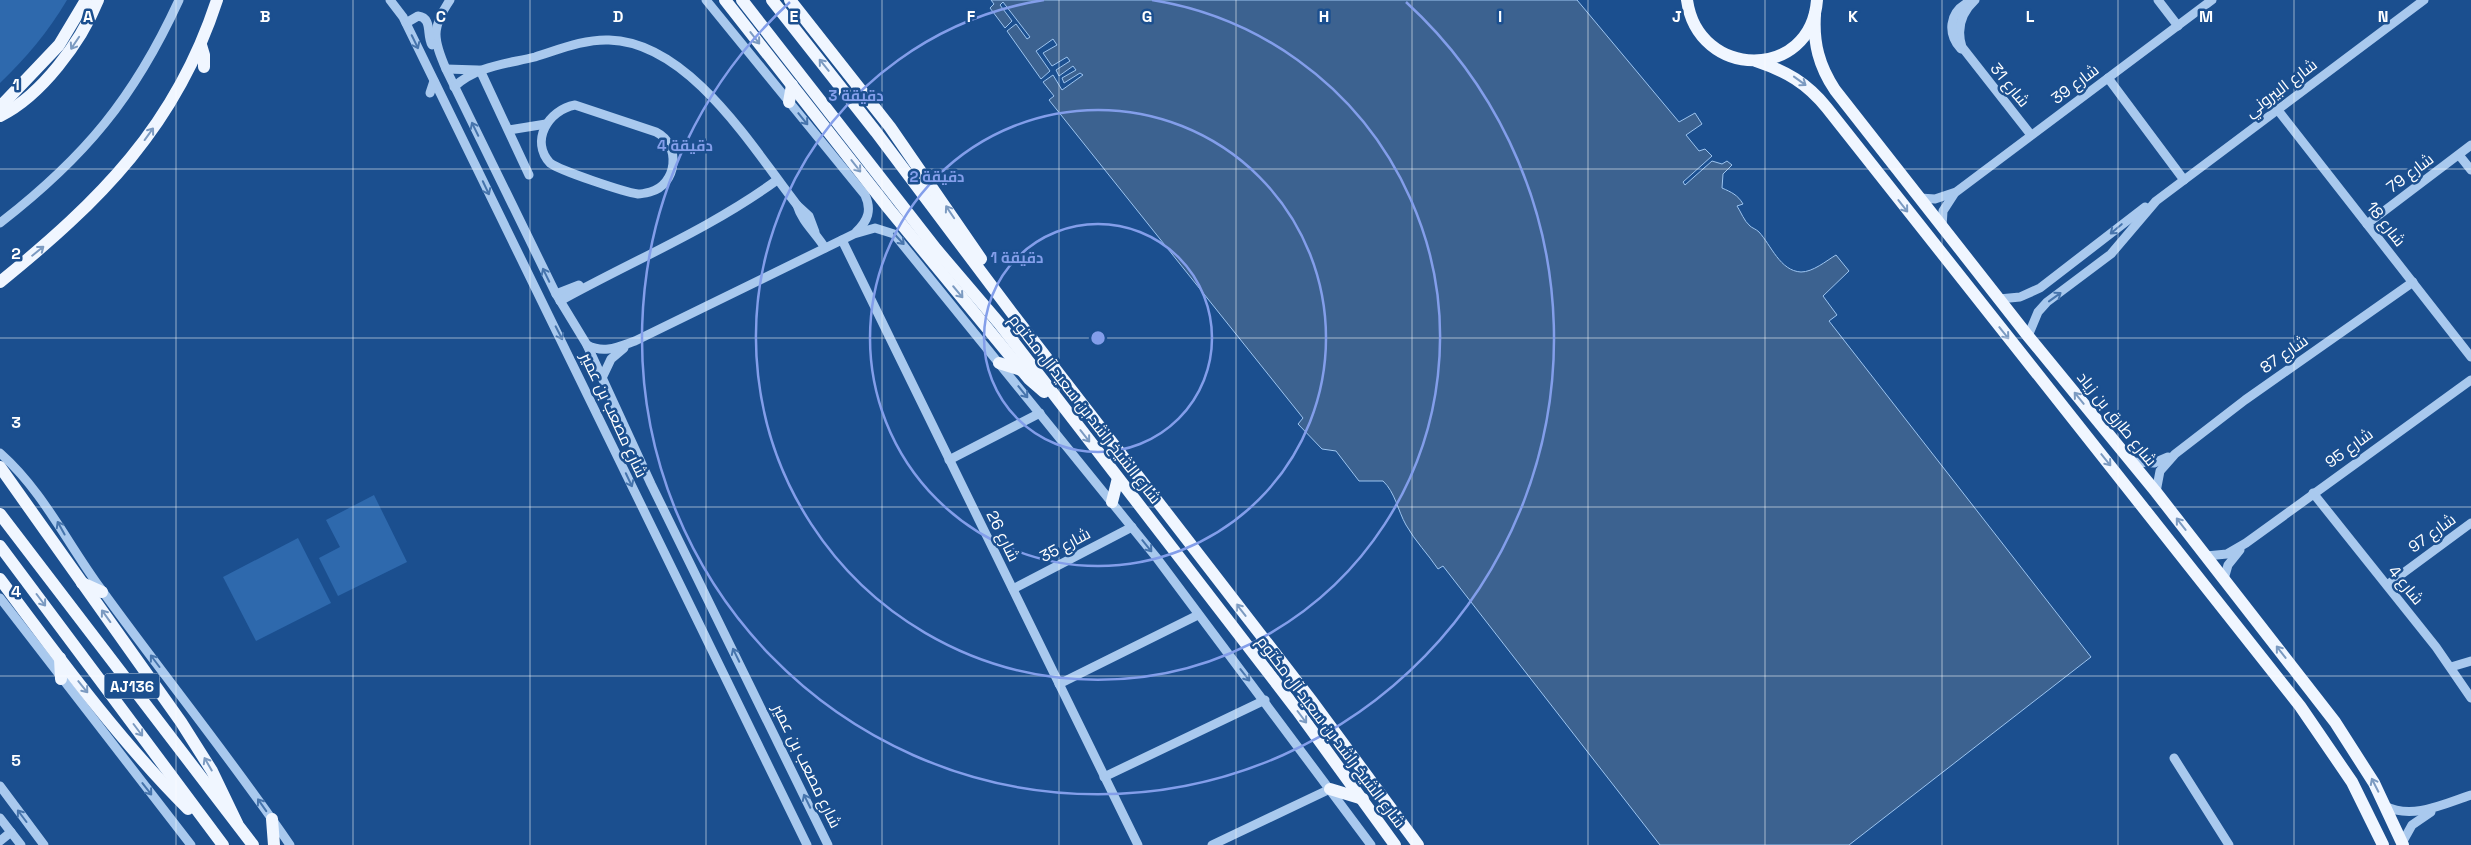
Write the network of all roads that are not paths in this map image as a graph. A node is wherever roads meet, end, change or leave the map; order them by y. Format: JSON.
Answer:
{"nodes":[{"id":1,"x":86,"y":0,"type":"edge"},
{"id":2,"x":98,"y":0,"type":"edge"},
{"id":3,"x":178,"y":0,"type":"edge"},
{"id":4,"x":217,"y":0,"type":"edge"},
{"id":5,"x":223,"y":0,"type":"edge"},
{"id":6,"x":390,"y":0,"type":"edge"},
{"id":7,"x":450,"y":0,"type":"edge"},
{"id":8,"x":706,"y":0,"type":"edge"},
{"id":9,"x":725,"y":0,"type":"edge"},
{"id":10,"x":742,"y":0,"type":"edge"},
{"id":11,"x":772,"y":0,"type":"edge"},
{"id":12,"x":790,"y":0,"type":"edge"},
{"id":13,"x":1686,"y":0,"type":"edge"},
{"id":14,"x":1817,"y":0,"type":"edge"},
{"id":15,"x":1975,"y":0,"type":"edge"},
{"id":16,"x":2158,"y":0,"type":"edge"},
{"id":17,"x":2212,"y":0,"type":"edge"},
{"id":18,"x":2424,"y":0,"type":"edge"},
{"id":19,"x":1815,"y":14,"type":"junction"},
{"id":20,"x":406,"y":23,"type":"junction"},
{"id":21,"x":2178,"y":26,"type":"junction"},
{"id":22,"x":207,"y":30,"type":"junction"},
{"id":23,"x":201,"y":45,"type":"junction"},
{"id":24,"x":438,"y":51,"type":"junction"},
{"id":25,"x":1756,"y":61,"type":"junction"},
{"id":26,"x":204,"y":67,"type":"dead end"},
{"id":27,"x":446,"y":69,"type":"junction"},
{"id":28,"x":480,"y":70,"type":"junction"},
{"id":29,"x":2108,"y":78,"type":"junction"},
{"id":30,"x":434,"y":81,"type":"junction"},
{"id":31,"x":792,"y":85,"type":"junction"},
{"id":32,"x":454,"y":87,"type":"junction"},
{"id":33,"x":430,"y":93,"type":"dead end"},
{"id":34,"x":788,"y":102,"type":"junction"},
{"id":35,"x":0,"y":107,"type":"edge"},
{"id":36,"x":2278,"y":109,"type":"junction"},
{"id":37,"x":0,"y":116,"type":"edge"},
{"id":38,"x":546,"y":124,"type":"junction"},
{"id":39,"x":509,"y":130,"type":"junction"},
{"id":40,"x":2031,"y":135,"type":"junction"},
{"id":41,"x":2471,"y":145,"type":"edge"},
{"id":42,"x":2459,"y":154,"type":"junction"},
{"id":43,"x":2471,"y":170,"type":"edge"},
{"id":44,"x":529,"y":175,"type":"dead end"},
{"id":45,"x":777,"y":180,"type":"junction"},
{"id":46,"x":2184,"y":180,"type":"junction"},
{"id":47,"x":1956,"y":192,"type":"junction"},
{"id":48,"x":1920,"y":198,"type":"junction"},
{"id":49,"x":2156,"y":201,"type":"junction"},
{"id":50,"x":0,"y":223,"type":"edge"},
{"id":51,"x":2367,"y":224,"type":"junction"},
{"id":52,"x":1942,"y":227,"type":"junction"},
{"id":53,"x":854,"y":234,"type":"junction"},
{"id":54,"x":842,"y":240,"type":"junction"},
{"id":55,"x":826,"y":248,"type":"junction"},
{"id":56,"x":0,"y":282,"type":"edge"},
{"id":57,"x":2412,"y":282,"type":"junction"},
{"id":58,"x":558,"y":298,"type":"junction"},
{"id":59,"x":1999,"y":299,"type":"junction"},
{"id":60,"x":1012,"y":313,"type":"junction"},
{"id":61,"x":2028,"y":336,"type":"junction"},
{"id":62,"x":635,"y":341,"type":"junction"},
{"id":63,"x":587,"y":345,"type":"junction"},
{"id":64,"x":2471,"y":357,"type":"edge"},
{"id":65,"x":1000,"y":363,"type":"junction"},
{"id":66,"x":1022,"y":370,"type":"junction"},
{"id":67,"x":602,"y":378,"type":"junction"},
{"id":68,"x":2471,"y":380,"type":"edge"},
{"id":69,"x":1055,"y":398,"type":"junction"},
{"id":70,"x":1040,"y":413,"type":"junction"},
{"id":71,"x":0,"y":453,"type":"edge"},
{"id":72,"x":2175,"y":454,"type":"junction"},
{"id":73,"x":950,"y":460,"type":"junction"},
{"id":74,"x":2132,"y":462,"type":"junction"},
{"id":75,"x":0,"y":467,"type":"edge"},
{"id":76,"x":1118,"y":478,"type":"junction"},
{"id":77,"x":2156,"y":492,"type":"junction"},
{"id":78,"x":2313,"y":493,"type":"junction"},
{"id":79,"x":1112,"y":502,"type":"junction"},
{"id":80,"x":0,"y":514,"type":"edge"},
{"id":81,"x":2471,"y":523,"type":"edge"},
{"id":82,"x":1132,"y":527,"type":"junction"},
{"id":83,"x":2246,"y":543,"type":"junction"},
{"id":84,"x":0,"y":546,"type":"edge"},
{"id":85,"x":2206,"y":556,"type":"junction"},
{"id":86,"x":2191,"y":566,"type":"junction"},
{"id":87,"x":0,"y":578,"type":"edge"},
{"id":88,"x":2224,"y":579,"type":"junction"},
{"id":89,"x":82,"y":583,"type":"junction"},
{"id":90,"x":2387,"y":584,"type":"junction"},
{"id":91,"x":1013,"y":589,"type":"junction"},
{"id":92,"x":102,"y":592,"type":"junction"},
{"id":93,"x":0,"y":598,"type":"edge"},
{"id":94,"x":1198,"y":615,"type":"junction"},
{"id":95,"x":60,"y":658,"type":"junction"},
{"id":96,"x":2471,"y":661,"type":"edge"},
{"id":97,"x":2452,"y":667,"type":"junction"},
{"id":98,"x":61,"y":679,"type":"junction"},
{"id":99,"x":1059,"y":684,"type":"junction"},
{"id":100,"x":2471,"y":698,"type":"edge"},
{"id":101,"x":1265,"y":700,"type":"junction"},
{"id":102,"x":2174,"y":758,"type":"dead end"},
{"id":103,"x":1104,"y":777,"type":"junction"},
{"id":104,"x":0,"y":786,"type":"edge"},
{"id":105,"x":1330,"y":789,"type":"junction"},
{"id":106,"x":2471,"y":795,"type":"edge"},
{"id":107,"x":1363,"y":799,"type":"junction"},
{"id":108,"x":2446,"y":803,"type":"junction"},
{"id":109,"x":2385,"y":806,"type":"junction"},
{"id":110,"x":0,"y":818,"type":"edge"},
{"id":111,"x":272,"y":819,"type":"junction"},
{"id":112,"x":237,"y":823,"type":"junction"},
{"id":113,"x":11,"y":832,"type":"junction"},
{"id":114,"x":214,"y":833,"type":"junction"},
{"id":115,"x":0,"y":841,"type":"edge"},
{"id":116,"x":2402,"y":844,"type":"edge"},
{"id":117,"x":21,"y":845,"type":"edge"},
{"id":118,"x":44,"y":845,"type":"edge"},
{"id":119,"x":191,"y":845,"type":"edge"},
{"id":120,"x":223,"y":845,"type":"edge"},
{"id":121,"x":254,"y":845,"type":"edge"},
{"id":122,"x":274,"y":845,"type":"edge"},
{"id":123,"x":290,"y":845,"type":"edge"},
{"id":124,"x":807,"y":845,"type":"edge"},
{"id":125,"x":828,"y":845,"type":"edge"},
{"id":126,"x":1138,"y":845,"type":"edge"},
{"id":127,"x":1212,"y":845,"type":"edge"},
{"id":128,"x":1372,"y":845,"type":"edge"},
{"id":129,"x":1395,"y":845,"type":"edge"},
{"id":130,"x":1418,"y":845,"type":"edge"},
{"id":131,"x":2229,"y":845,"type":"edge"},
{"id":132,"x":2383,"y":845,"type":"edge"}],
"edges":[{"from":1,"to":35,"type":"main road"},
{"from":2,"to":37,"type":"main road","one_way":true},
{"from":3,"to":50,"type":"street"},
{"from":4,"to":22,"type":"main road"},
{"from":5,"to":22,"type":"main road"},
{"from":6,"to":20,"type":"street","name":"شارع مصعب بن عمير"},
{"from":7,"to":24,"type":"street","name":"شارع مصعب بن عمير"},
{"from":8,"to":34,"type":"street"},
{"from":9,"to":31,"type":"main road","one_way":true},
{"from":10,"to":69,"type":"main road","name":"شارع الشيخ راشد بن سعيد آل مكتوم"},
{"from":60,"to":11,"type":"main road","name":"شارع الشيخ راشد بن سعيد آل مكتوم","one_way":true},
{"from":60,"to":12,"type":"main road","one_way":true},
{"from":13,"to":25,"type":"main road"},
{"from":14,"to":19,"type":"main road"},
{"from":15,"to":40,"type":"street","name":"شارع 31"},
{"from":16,"to":21,"type":"street"},
{"from":17,"to":21,"type":"street","name":"شارع 39"},
{"from":18,"to":36,"type":"street","name":"شارع البيروني"},
{"from":19,"to":25,"type":"main road"},
{"from":19,"to":48,"type":"main road","name":"شارع طارق بن زياد"},
{"from":20,"to":24,"type":"street"},
{"from":20,"to":30,"type":"street","name":"شارع مصعب بن عمير","one_way":true},
{"from":21,"to":29,"type":"street","name":"شارع 39"},
{"from":22,"to":23,"type":"main road"},
{"from":23,"to":26,"type":"main road"},
{"from":56,"to":23,"type":"main road","one_way":true},
{"from":24,"to":27,"type":"street","name":"شارع مصعب بن عمير"},
{"from":25,"to":86,"type":"main road","one_way":true},
{"from":27,"to":28,"type":"street"},
{"from":27,"to":32,"type":"street","name":"شارع مصعب بن عمير"},
{"from":28,"to":32,"type":"street"},
{"from":28,"to":39,"type":"street"},
{"from":28,"to":45,"type":"street"},
{"from":29,"to":40,"type":"street","name":"شارع 39"},
{"from":29,"to":46,"type":"street"},
{"from":30,"to":33,"type":"street"},
{"from":30,"to":124,"type":"street","name":"شارع مصعب بن عمير","one_way":true},
{"from":31,"to":34,"type":"main road"},
{"from":31,"to":66,"type":"main road","one_way":true},
{"from":58,"to":32,"type":"street","name":"شارع مصعب بن عمير","one_way":true},
{"from":34,"to":53,"type":"street","one_way":true},
{"from":36,"to":46,"type":"street","name":"شارع البيروني"},
{"from":36,"to":51,"type":"street","name":"شارع 18"},
{"from":38,"to":38,"type":"street"},
{"from":38,"to":39,"type":"street"},
{"from":39,"to":44,"type":"street"},
{"from":40,"to":47,"type":"street","name":"شارع 39"},
{"from":41,"to":42,"type":"street","name":"شارع 79"},
{"from":42,"to":43,"type":"street"},
{"from":42,"to":51,"type":"street","name":"شارع 79"},
{"from":45,"to":55,"type":"street"},
{"from":45,"to":58,"type":"street"},
{"from":46,"to":49,"type":"street","name":"شارع البيروني"},
{"from":47,"to":48,"type":"street","name":"شارع 39"},
{"from":47,"to":52,"type":"street","name":"شارع 39"},
{"from":48,"to":52,"type":"main road","name":"شارع طارق بن زياد"},
{"from":49,"to":59,"type":"street","name":"شارع البيروني","one_way":true},
{"from":61,"to":49,"type":"street","name":"شارع البيروني","one_way":true},
{"from":51,"to":57,"type":"street","name":"شارع 18"},
{"from":52,"to":59,"type":"main road","name":"شارع طارق بن زياد"},
{"from":53,"to":54,"type":"street"},
{"from":53,"to":65,"type":"street","one_way":true},
{"from":54,"to":55,"type":"street"},
{"from":54,"to":73,"type":"street","name":"شارع 26"},
{"from":55,"to":62,"type":"street"},
{"from":57,"to":64,"type":"street","name":"شارع 18"},
{"from":57,"to":72,"type":"street","name":"شارع 87"},
{"from":58,"to":63,"type":"street","name":"شارع مصعب بن عمير"},
{"from":59,"to":61,"type":"main road","name":"شارع طارق بن زياد"},
{"from":130,"to":60,"type":"main road","name":"شارع الشيخ راشد بن سعيد آل مكتوم","one_way":true},
{"from":74,"to":61,"type":"main road","name":"شارع طارق بن زياد","one_way":true},
{"from":62,"to":63,"type":"street"},
{"from":62,"to":67,"type":"street"},
{"from":63,"to":67,"type":"street","name":"شارع مصعب بن عمير"},
{"from":65,"to":66,"type":"main road"},
{"from":65,"to":70,"type":"street","one_way":true},
{"from":66,"to":69,"type":"main road"},
{"from":125,"to":67,"type":"street","name":"شارع مصعب بن عمير","one_way":true},
{"from":68,"to":78,"type":"street","name":"شارع 95"},
{"from":69,"to":76,"type":"main road","name":"شارع الشيخ راشد بن سعيد آل مكتوم","one_way":true},
{"from":70,"to":73,"type":"street"},
{"from":70,"to":79,"type":"street"},
{"from":92,"to":71,"type":"street","one_way":true},
{"from":72,"to":74,"type":"street","name":"شارع 87"},
{"from":72,"to":77,"type":"street","name":"شارع 87"},
{"from":73,"to":91,"type":"street","name":"شارع 26"},
{"from":74,"to":77,"type":"main road","name":"شارع طارق بن زياد"},
{"from":75,"to":89,"type":"main road"},
{"from":76,"to":79,"type":"main road"},
{"from":76,"to":107,"type":"main road","name":"شارع الشيخ راشد بن سعيد آل مكتوم","one_way":true},
{"from":85,"to":77,"type":"main road","name":"شارع طارق بن زياد","one_way":true},
{"from":78,"to":83,"type":"street","name":"شارع 95"},
{"from":78,"to":90,"type":"street","name":"شارع 4"},
{"from":79,"to":82,"type":"street"},
{"from":80,"to":112,"type":"main road","number":"AJ136"},
{"from":81,"to":90,"type":"street","name":"شارع 97"},
{"from":82,"to":91,"type":"street","name":"شارع 35"},
{"from":82,"to":94,"type":"street","one_way":true},
{"from":83,"to":85,"type":"street","name":"شارع 95"},
{"from":83,"to":88,"type":"street","name":"شارع 95"},
{"from":84,"to":114,"type":"main road","number":"AJ136","one_way":true},
{"from":85,"to":86,"type":"main road"},
{"from":85,"to":88,"type":"main road","name":"شارع طارق بن زياد"},
{"from":86,"to":132,"type":"main road"},
{"from":87,"to":95,"type":"main road"},
{"from":109,"to":88,"type":"main road","name":"شارع طارق بن زياد","one_way":true},
{"from":89,"to":92,"type":"main road"},
{"from":112,"to":89,"type":"main road","one_way":true},
{"from":90,"to":97,"type":"street","name":"شارع 4"},
{"from":91,"to":99,"type":"street","name":"شارع 26"},
{"from":111,"to":92,"type":"street","one_way":true},
{"from":93,"to":98,"type":"street"},
{"from":94,"to":99,"type":"street"},
{"from":94,"to":101,"type":"street","one_way":true},
{"from":95,"to":98,"type":"main road"},
{"from":95,"to":114,"type":"main road","one_way":true},
{"from":96,"to":97,"type":"street"},
{"from":97,"to":100,"type":"street","name":"شارع 4"},
{"from":98,"to":119,"type":"street","one_way":true},
{"from":99,"to":103,"type":"street","name":"شارع 26"},
{"from":101,"to":103,"type":"street"},
{"from":101,"to":105,"type":"street"},
{"from":102,"to":131,"type":"street"},
{"from":103,"to":126,"type":"street","name":"شارع 26"},
{"from":118,"to":104,"type":"street","one_way":true},
{"from":105,"to":107,"type":"main road"},
{"from":105,"to":127,"type":"street"},
{"from":105,"to":128,"type":"street"},
{"from":106,"to":108,"type":"street"},
{"from":107,"to":129,"type":"main road","name":"شارع الشيخ راشد بن سعيد آل مكتوم"},
{"from":108,"to":109,"type":"street"},
{"from":108,"to":116,"type":"street"},
{"from":109,"to":116,"type":"main road","name":"شارع طارق بن زياد"},
{"from":110,"to":113,"type":"street"},
{"from":111,"to":122,"type":"main road"},
{"from":111,"to":123,"type":"street"},
{"from":112,"to":121,"type":"main road","number":"AJ136"},
{"from":113,"to":115,"type":"street"},
{"from":113,"to":117,"type":"street"},
{"from":114,"to":120,"type":"main road","number":"AJ136"}]}
